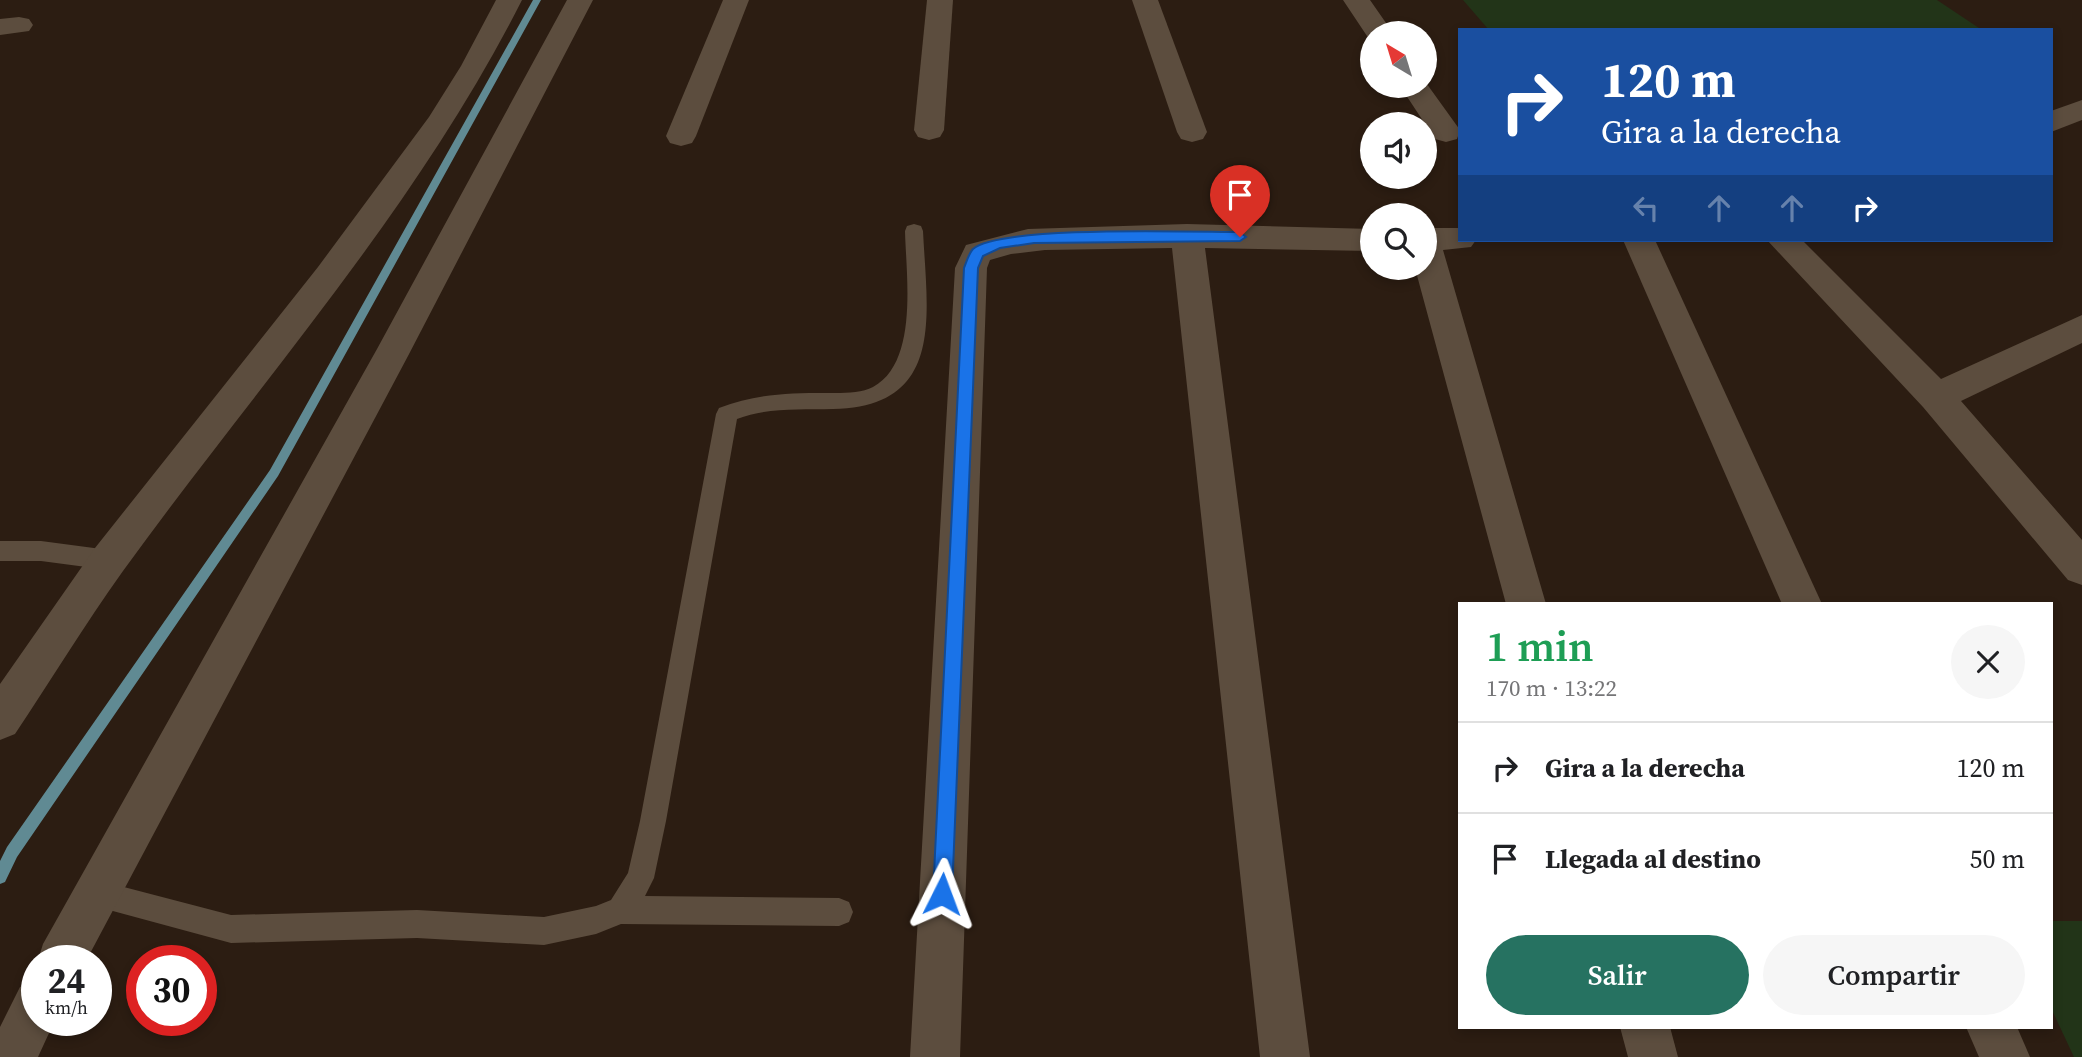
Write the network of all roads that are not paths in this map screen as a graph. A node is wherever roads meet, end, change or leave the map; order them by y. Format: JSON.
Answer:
{"nodes":[{"id":1,"x":580,"y":0,"type":"edge"},
{"id":2,"x":736,"y":0,"type":"edge"},
{"id":3,"x":940,"y":0,"type":"edge"},
{"id":4,"x":1145,"y":0,"type":"edge"},
{"id":5,"x":1356,"y":0,"type":"edge"},
{"id":6,"x":509,"y":5,"type":"edge"},
{"id":7,"x":1371,"y":21,"type":"edge"},
{"id":8,"x":1423,"y":98,"type":"edge"},
{"id":9,"x":2082,"y":109,"type":"edge"},
{"id":10,"x":2053,"y":121,"type":"edge"},
{"id":11,"x":929,"y":130,"type":"dead end"},
{"id":12,"x":1192,"y":132,"type":"dead end"},
{"id":13,"x":1446,"y":132,"type":"dead end"},
{"id":14,"x":681,"y":136,"type":"dead end"},
{"id":15,"x":914,"y":231,"type":"dead end"},
{"id":16,"x":1187,"y":235,"type":"junction"},
{"id":17,"x":1458,"y":239,"type":"edge"},
{"id":18,"x":1360,"y":240,"type":"edge"},
{"id":19,"x":1437,"y":240,"type":"edge"},
{"id":20,"x":1640,"y":242,"type":"edge"},
{"id":21,"x":1785,"y":242,"type":"edge"},
{"id":22,"x":1435,"y":280,"type":"edge"},
{"id":23,"x":2082,"y":328,"type":"edge"},
{"id":24,"x":1936,"y":397,"type":"junction"},
{"id":25,"x":0,"y":551,"type":"edge"},
{"id":26,"x":109,"y":560,"type":"junction"},
{"id":27,"x":2082,"y":568,"type":"edge"},
{"id":28,"x":1525,"y":602,"type":"edge"},
{"id":29,"x":1801,"y":602,"type":"edge"},
{"id":30,"x":0,"y":720,"type":"edge"},
{"id":31,"x":97,"y":894,"type":"junction"},
{"id":32,"x":621,"y":910,"type":"junction"},
{"id":33,"x":839,"y":912,"type":"dead end"},
{"id":34,"x":69,"y":945,"type":"edge"},
{"id":35,"x":1646,"y":1029,"type":"edge"},
{"id":36,"x":1992,"y":1029,"type":"edge"},
{"id":37,"x":22,"y":1036,"type":"edge"},
{"id":38,"x":12,"y":1057,"type":"edge"},
{"id":39,"x":935,"y":1057,"type":"edge"},
{"id":40,"x":1285,"y":1057,"type":"edge"},
{"id":41,"x":1653,"y":1057,"type":"edge"},
{"id":42,"x":2005,"y":1057,"type":"edge"}],
"edges":[{"from":1,"to":31,"type":"street"},
{"from":2,"to":14,"type":"street"},
{"from":3,"to":11,"type":"street"},
{"from":4,"to":12,"type":"street"},
{"from":5,"to":7,"type":"street"},
{"from":6,"to":26,"type":"street"},
{"from":8,"to":13,"type":"street"},
{"from":9,"to":10,"type":"street"},
{"from":15,"to":32,"type":"lane"},
{"from":16,"to":18,"type":"street"},
{"from":16,"to":39,"type":"street"},
{"from":16,"to":40,"type":"street"},
{"from":17,"to":19,"type":"street"},
{"from":20,"to":29,"type":"street"},
{"from":21,"to":24,"type":"street"},
{"from":22,"to":28,"type":"street"},
{"from":23,"to":24,"type":"street"},
{"from":24,"to":27,"type":"street"},
{"from":25,"to":26,"type":"lane"},
{"from":26,"to":30,"type":"street"},
{"from":31,"to":32,"type":"lane"},
{"from":31,"to":34,"type":"street"},
{"from":32,"to":33,"type":"lane"},
{"from":35,"to":41,"type":"street"},
{"from":36,"to":42,"type":"street"},
{"from":37,"to":38,"type":"street"}]}
